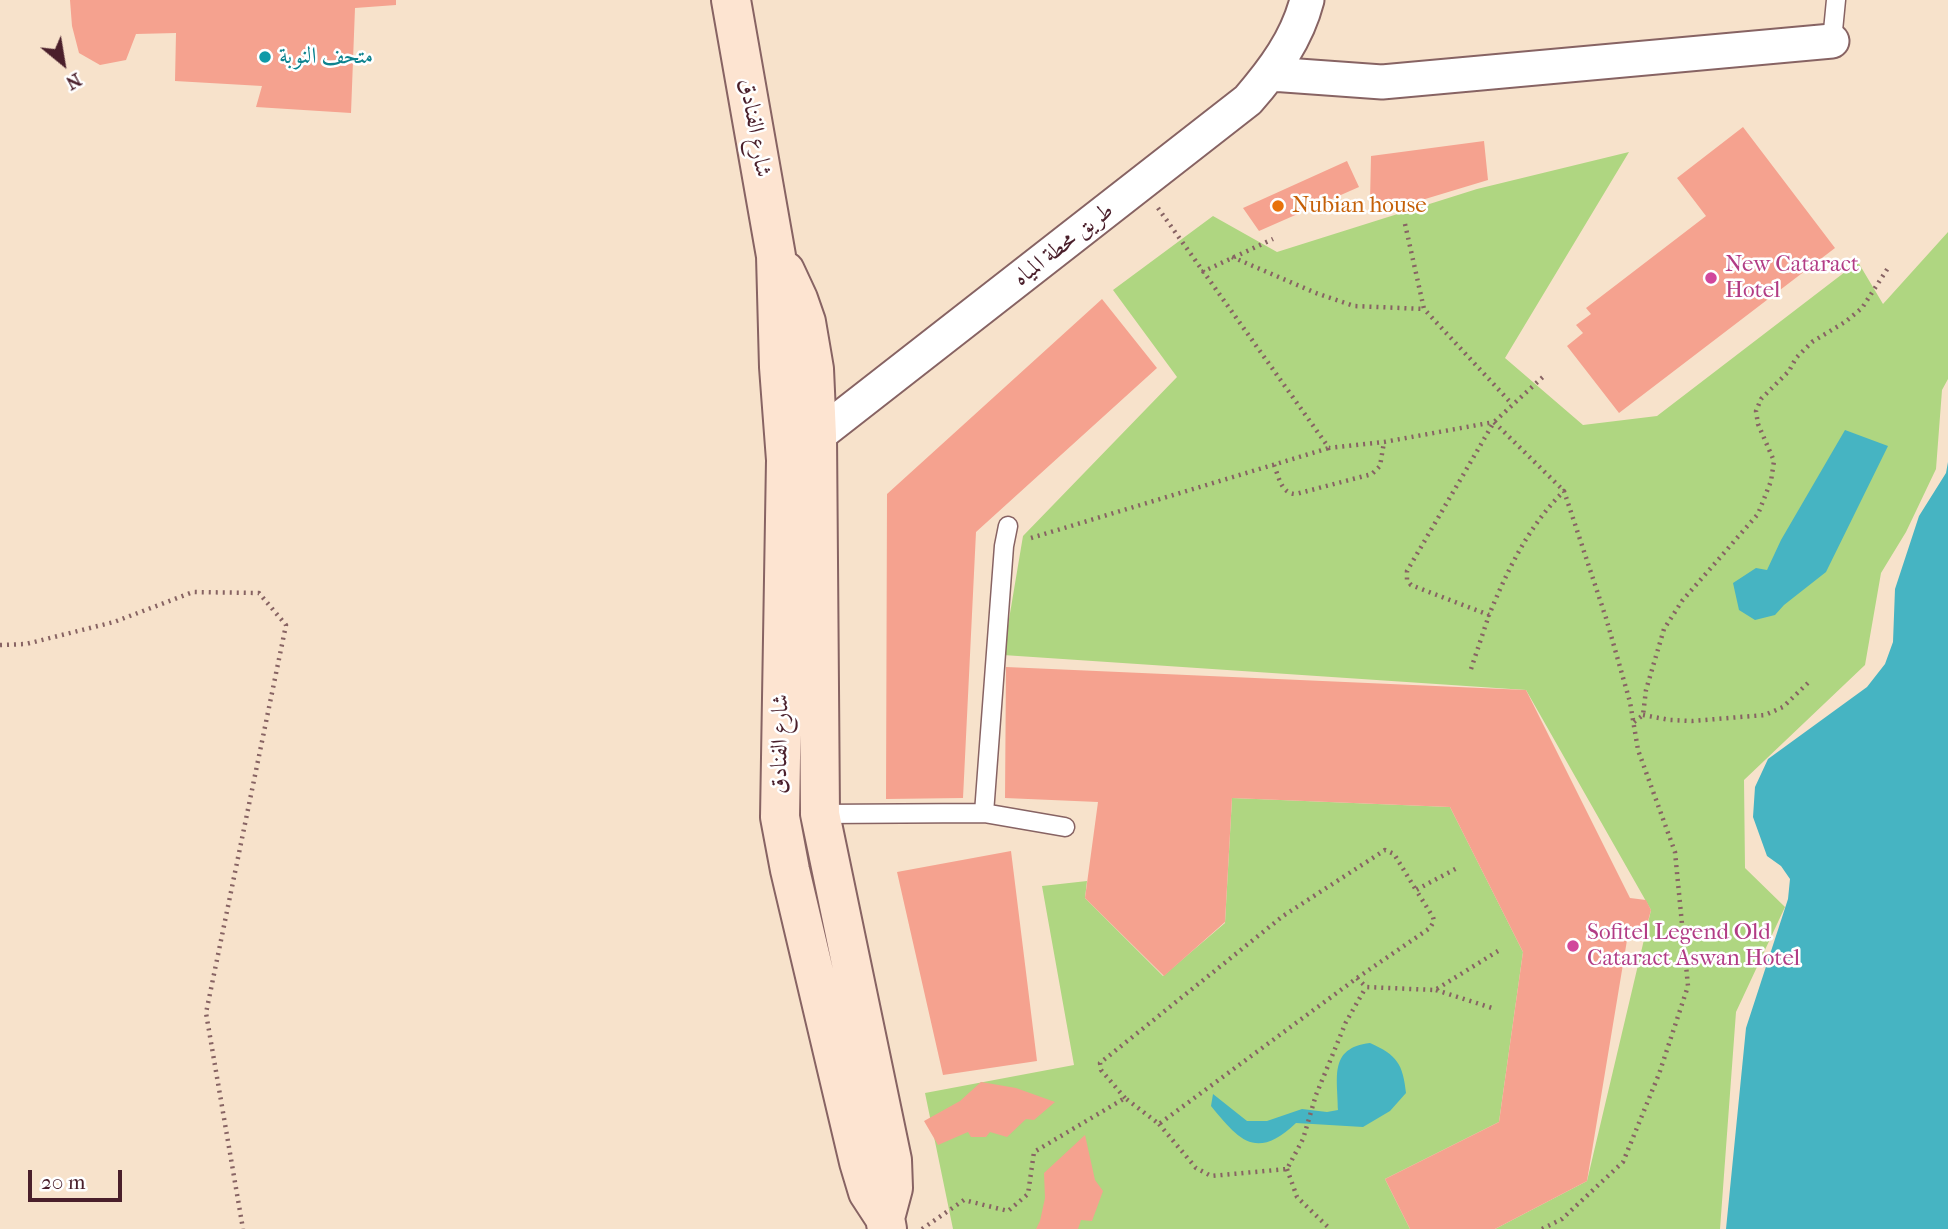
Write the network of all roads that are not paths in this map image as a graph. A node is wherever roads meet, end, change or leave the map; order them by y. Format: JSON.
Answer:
{"nodes":[{"id":1,"x":732,"y":0,"type":"edge"},
{"id":2,"x":1836,"y":0,"type":"edge"},
{"id":3,"x":1310,"y":5,"type":"edge"},
{"id":4,"x":1832,"y":41,"type":"joint"},
{"id":5,"x":1270,"y":74,"type":"junction"},
{"id":6,"x":776,"y":256,"type":"junction"},
{"id":7,"x":817,"y":436,"type":"junction"},
{"id":8,"x":786,"y":460,"type":"junction"},
{"id":9,"x":1008,"y":526,"type":"dead end"},
{"id":10,"x":984,"y":813,"type":"junction"},
{"id":11,"x":820,"y":814,"type":"junction"},
{"id":12,"x":780,"y":817,"type":"junction"},
{"id":13,"x":1065,"y":827,"type":"dead end"},
{"id":14,"x":886,"y":1223,"type":"edge"}],
"edges":[{"from":1,"to":6,"type":"street","name":"شارع الفنادق"},
{"from":2,"to":4,"type":"lane"},
{"from":3,"to":5,"type":"street","name":"طريق محطة المياه"},
{"from":4,"to":5,"type":"street"},
{"from":5,"to":7,"type":"street","name":"طريق محطة المياه"},
{"from":6,"to":7,"type":"street","name":"شارع الفنادق"},
{"from":6,"to":8,"type":"street","name":"شارع الفنادق"},
{"from":7,"to":8,"type":"street","name":"طريق محطة المياه"},
{"from":7,"to":11,"type":"street","name":"شارع الفنادق"},
{"from":8,"to":12,"type":"street","name":"شارع الفنادق"},
{"from":9,"to":10,"type":"lane"},
{"from":10,"to":11,"type":"lane"},
{"from":10,"to":13,"type":"lane"},
{"from":11,"to":12,"type":"street"},
{"from":11,"to":14,"type":"street","name":"شارع الفنادق"},
{"from":12,"to":14,"type":"street","name":"شارع الفنادق"}]}
